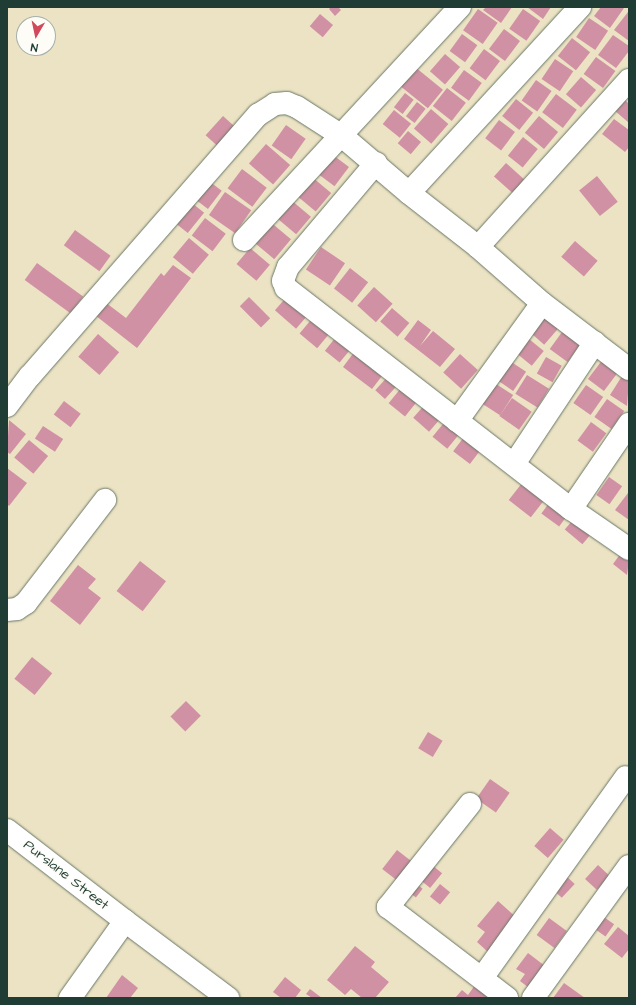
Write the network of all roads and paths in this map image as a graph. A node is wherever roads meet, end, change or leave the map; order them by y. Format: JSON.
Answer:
{"nodes":[{"id":1,"x":460,"y":7,"type":"edge"},
{"id":2,"x":580,"y":7,"type":"edge"},
{"id":3,"x":629,"y":80,"type":"edge"},
{"id":4,"x":342,"y":136,"type":"junction"},
{"id":5,"x":376,"y":163,"type":"junction"},
{"id":6,"x":409,"y":193,"type":"junction"},
{"id":7,"x":244,"y":240,"type":"dead end"},
{"id":8,"x":478,"y":247,"type":"junction"},
{"id":9,"x":542,"y":303,"type":"junction"},
{"id":10,"x":595,"y":342,"type":"junction"},
{"id":11,"x":628,"y":366,"type":"edge"},
{"id":12,"x":7,"y":406,"type":"edge"},
{"id":13,"x":457,"y":421,"type":"junction"},
{"id":14,"x":629,"y":424,"type":"edge"},
{"id":15,"x":514,"y":464,"type":"junction"},
{"id":16,"x":105,"y":500,"type":"dead end"},
{"id":17,"x":571,"y":509,"type":"junction"},
{"id":18,"x":629,"y":548,"type":"edge"},
{"id":19,"x":7,"y":610,"type":"edge"},
{"id":20,"x":626,"y":776,"type":"dead end"},
{"id":21,"x":470,"y":804,"type":"dead end"},
{"id":22,"x":7,"y":830,"type":"edge"},
{"id":23,"x":629,"y":866,"type":"edge"},
{"id":24,"x":125,"y":921,"type":"junction"},
{"id":25,"x":482,"y":978,"type":"junction"},
{"id":26,"x":70,"y":998,"type":"edge"},
{"id":27,"x":228,"y":998,"type":"edge"},
{"id":28,"x":507,"y":998,"type":"edge"},
{"id":29,"x":533,"y":998,"type":"edge"}],
"edges":[{"from":1,"to":4,"type":"street"},
{"from":2,"to":6,"type":"street"},
{"from":3,"to":8,"type":"street"},
{"from":4,"to":5,"type":"street"},
{"from":4,"to":7,"type":"street"},
{"from":4,"to":12,"type":"street"},
{"from":5,"to":6,"type":"street"},
{"from":5,"to":13,"type":"street"},
{"from":6,"to":8,"type":"street"},
{"from":8,"to":9,"type":"street"},
{"from":9,"to":10,"type":"street"},
{"from":9,"to":13,"type":"street"},
{"from":10,"to":11,"type":"street"},
{"from":10,"to":15,"type":"street"},
{"from":13,"to":15,"type":"street"},
{"from":14,"to":17,"type":"street"},
{"from":15,"to":17,"type":"street"},
{"from":16,"to":19,"type":"street"},
{"from":17,"to":18,"type":"street"},
{"from":20,"to":25,"type":"street"},
{"from":21,"to":25,"type":"street"},
{"from":22,"to":24,"type":"street","name":"Purslane Street"},
{"from":23,"to":29,"type":"street"},
{"from":24,"to":26,"type":"street"},
{"from":24,"to":27,"type":"street","name":"Purslane Street"},
{"from":25,"to":28,"type":"street"}]}
